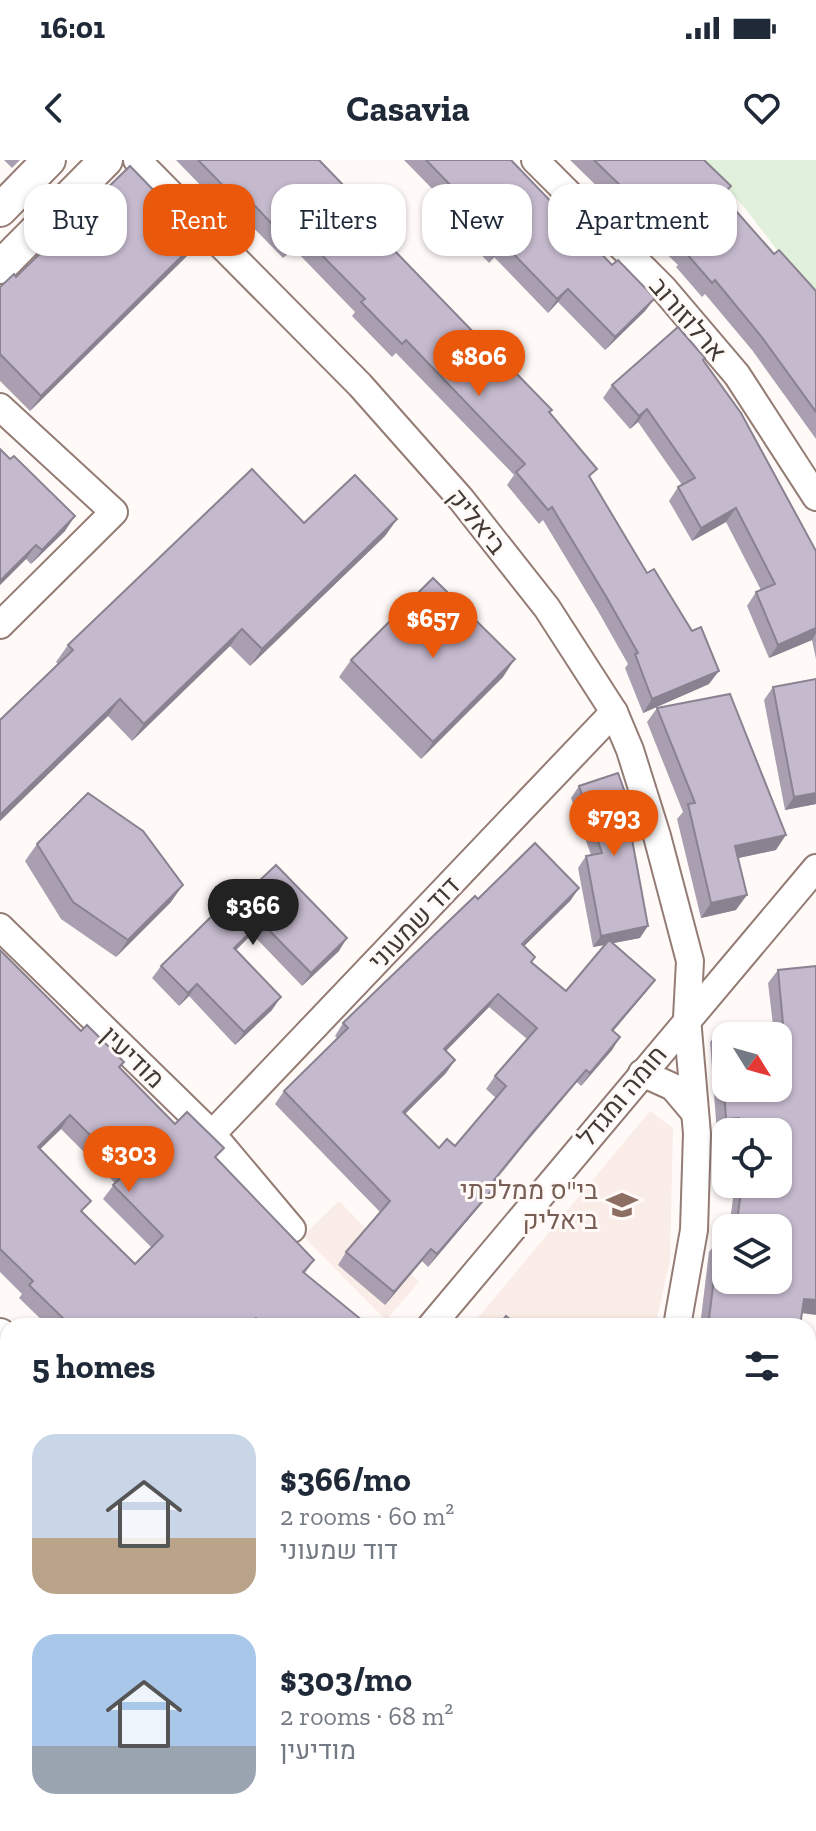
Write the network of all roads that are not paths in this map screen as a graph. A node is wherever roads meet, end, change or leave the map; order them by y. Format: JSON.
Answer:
{"nodes":[{"id":1,"x":49,"y":160,"type":"edge"},
{"id":2,"x":106,"y":160,"type":"edge"},
{"id":3,"x":137,"y":160,"type":"edge"},
{"id":4,"x":535,"y":160,"type":"edge"},
{"id":5,"x":0,"y":210,"type":"edge"},
{"id":6,"x":0,"y":267,"type":"edge"},
{"id":7,"x":0,"y":407,"type":"edge"},
{"id":8,"x":816,"y":497,"type":"edge"},
{"id":9,"x":0,"y":625,"type":"edge"},
{"id":10,"x":614,"y":712,"type":"junction"},
{"id":11,"x":816,"y":868,"type":"edge"},
{"id":12,"x":0,"y":927,"type":"edge"},
{"id":13,"x":690,"y":961,"type":"junction"},
{"id":14,"x":727,"y":976,"type":"junction"},
{"id":15,"x":687,"y":1018,"type":"junction"},
{"id":16,"x":642,"y":1073,"type":"junction"},
{"id":17,"x":695,"y":1113,"type":"junction"},
{"id":18,"x":212,"y":1134,"type":"junction"},
{"id":19,"x":292,"y":1229,"type":"dead end"},
{"id":20,"x":438,"y":1318,"type":"edge"},
{"id":21,"x":678,"y":1318,"type":"edge"}],
"edges":[{"from":1,"to":5,"type":"street"},
{"from":2,"to":6,"type":"street"},
{"from":3,"to":10,"type":"street","name":"ביאליק"},
{"from":4,"to":8,"type":"street","name":"ארלוזורוב"},
{"from":7,"to":9,"type":"street"},
{"from":10,"to":13,"type":"street","name":"ביאליק"},
{"from":10,"to":18,"type":"street","name":"דוד שמעוני"},
{"from":11,"to":14,"type":"street","name":"חומה ומגדל"},
{"from":12,"to":18,"type":"street","name":"מודיעין"},
{"from":13,"to":14,"type":"street"},
{"from":13,"to":15,"type":"street","name":"ביאליק"},
{"from":14,"to":15,"type":"street","name":"חומה ומגדל"},
{"from":15,"to":16,"type":"street","name":"חומה ומגדל"},
{"from":15,"to":17,"type":"street","name":"ביאליק"},
{"from":16,"to":17,"type":"street"},
{"from":16,"to":20,"type":"street","name":"חומה ומגדל"},
{"from":17,"to":21,"type":"street","name":"ביאליק"},
{"from":18,"to":19,"type":"street","name":"מודיעין"}]}
